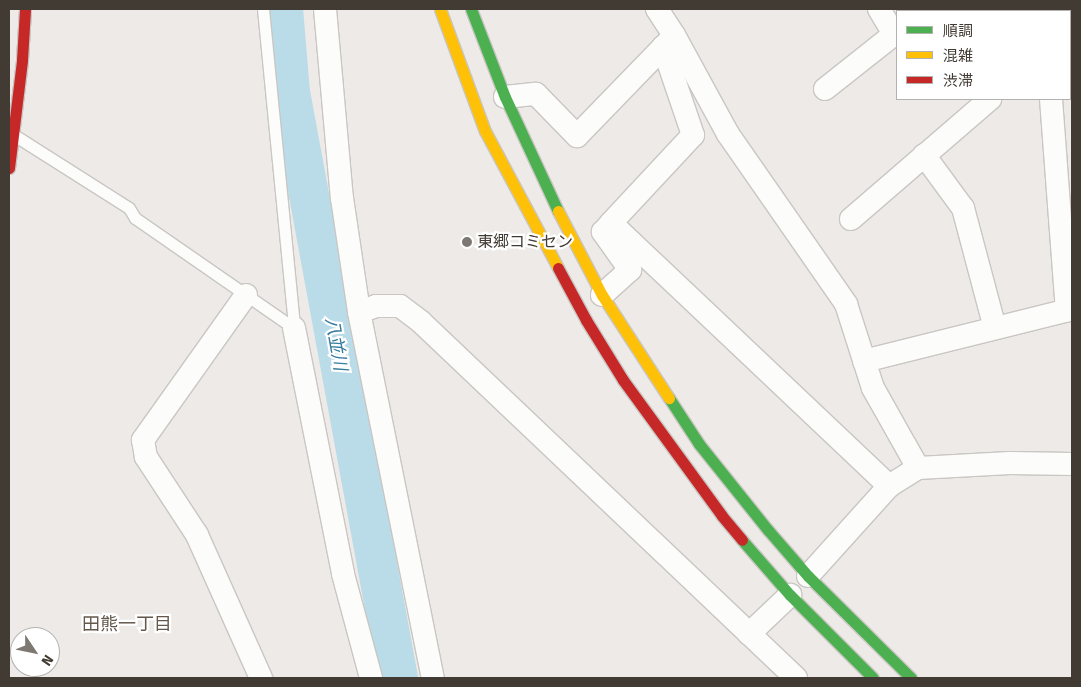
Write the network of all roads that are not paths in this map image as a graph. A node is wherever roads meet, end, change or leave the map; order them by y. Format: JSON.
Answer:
{"nodes":[{"id":1,"x":25,"y":9,"type":"edge"},
{"id":2,"x":263,"y":9,"type":"edge"},
{"id":3,"x":325,"y":9,"type":"edge"},
{"id":4,"x":440,"y":9,"type":"edge"},
{"id":5,"x":471,"y":9,"type":"edge"},
{"id":6,"x":657,"y":9,"type":"edge"},
{"id":7,"x":879,"y":9,"type":"edge"},
{"id":8,"x":896,"y":33,"type":"edge"},
{"id":9,"x":669,"y":41,"type":"junction"},
{"id":10,"x":826,"y":89,"type":"dead end"},
{"id":11,"x":505,"y":97,"type":"junction"},
{"id":12,"x":989,"y":100,"type":"edge"},
{"id":13,"x":1051,"y":100,"type":"edge"},
{"id":14,"x":12,"y":134,"type":"junction"},
{"id":15,"x":924,"y":155,"type":"junction"},
{"id":16,"x":9,"y":168,"type":"edge"},
{"id":17,"x":851,"y":219,"type":"dead end"},
{"id":18,"x":611,"y":223,"type":"junction"},
{"id":19,"x":246,"y":295,"type":"junction"},
{"id":20,"x":602,"y":295,"type":"junction"},
{"id":21,"x":1070,"y":310,"type":"edge"},
{"id":22,"x":359,"y":312,"type":"junction"},
{"id":23,"x":294,"y":328,"type":"junction"},
{"id":24,"x":995,"y":328,"type":"junction"},
{"id":25,"x":864,"y":361,"type":"junction"},
{"id":26,"x":1072,"y":464,"type":"edge"},
{"id":27,"x":918,"y":468,"type":"junction"},
{"id":28,"x":890,"y":486,"type":"junction"},
{"id":29,"x":808,"y":576,"type":"junction"},
{"id":30,"x":790,"y":596,"type":"junction"},
{"id":31,"x":749,"y":634,"type":"junction"},
{"id":32,"x":261,"y":678,"type":"edge"},
{"id":33,"x":371,"y":678,"type":"edge"},
{"id":34,"x":433,"y":678,"type":"edge"},
{"id":35,"x":796,"y":678,"type":"edge"},
{"id":36,"x":873,"y":678,"type":"edge"},
{"id":37,"x":911,"y":678,"type":"edge"}],
"edges":[{"from":1,"to":14,"type":"street"},
{"from":2,"to":23,"type":"lane"},
{"from":3,"to":22,"type":"street"},
{"from":4,"to":30,"type":"street"},
{"from":5,"to":11,"type":"street"},
{"from":6,"to":9,"type":"street"},
{"from":7,"to":8,"type":"street"},
{"from":8,"to":10,"type":"street"},
{"from":9,"to":11,"type":"street"},
{"from":9,"to":18,"type":"street"},
{"from":9,"to":25,"type":"street"},
{"from":11,"to":20,"type":"street"},
{"from":12,"to":15,"type":"street"},
{"from":13,"to":21,"type":"street"},
{"from":14,"to":16,"type":"street"},
{"from":14,"to":19,"type":"lane"},
{"from":15,"to":17,"type":"street"},
{"from":15,"to":24,"type":"street"},
{"from":18,"to":20,"type":"street"},
{"from":18,"to":28,"type":"street"},
{"from":19,"to":23,"type":"lane"},
{"from":19,"to":32,"type":"street"},
{"from":20,"to":29,"type":"street"},
{"from":21,"to":24,"type":"street"},
{"from":22,"to":31,"type":"street"},
{"from":22,"to":34,"type":"street"},
{"from":23,"to":33,"type":"street"},
{"from":24,"to":25,"type":"street"},
{"from":25,"to":27,"type":"street"},
{"from":26,"to":27,"type":"street"},
{"from":27,"to":28,"type":"street"},
{"from":28,"to":29,"type":"street"},
{"from":29,"to":37,"type":"street"},
{"from":30,"to":31,"type":"street"},
{"from":30,"to":36,"type":"street"},
{"from":31,"to":35,"type":"street"}]}
